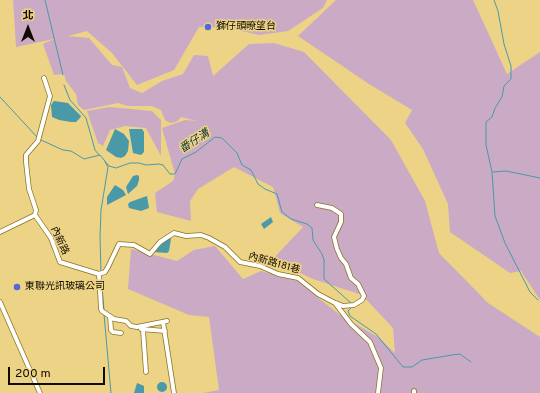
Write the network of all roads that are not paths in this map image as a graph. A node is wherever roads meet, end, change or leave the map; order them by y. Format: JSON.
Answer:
{"nodes":[{"id":1,"x":44,"y":78,"type":"dead end"},
{"id":2,"x":317,"y":205,"type":"dead end"},
{"id":3,"x":35,"y":215,"type":"junction"},
{"id":4,"x":0,"y":232,"type":"edge"},
{"id":5,"x":99,"y":274,"type":"junction"},
{"id":6,"x":0,"y":302,"type":"edge"},
{"id":7,"x":335,"y":303,"type":"junction"},
{"id":8,"x":110,"y":316,"type":"junction"},
{"id":9,"x":141,"y":328,"type":"junction"},
{"id":10,"x":165,"y":331,"type":"junction"},
{"id":11,"x":121,"y":333,"type":"dead end"},
{"id":12,"x":146,"y":372,"type":"dead end"},
{"id":13,"x":40,"y":393,"type":"edge"},
{"id":14,"x":174,"y":393,"type":"edge"},
{"id":15,"x":378,"y":393,"type":"edge"}],
"edges":[{"from":1,"to":3,"type":"street"},
{"from":2,"to":7,"type":"street"},
{"from":3,"to":4,"type":"street"},
{"from":3,"to":5,"type":"street","name":"內新路"},
{"from":5,"to":7,"type":"street","name":"內新路181巷"},
{"from":5,"to":8,"type":"street"},
{"from":6,"to":13,"type":"street"},
{"from":7,"to":15,"type":"street","name":"內新路181巷"},
{"from":8,"to":9,"type":"street"},
{"from":8,"to":11,"type":"street"},
{"from":9,"to":10,"type":"street"},
{"from":9,"to":10,"type":"street"},
{"from":9,"to":12,"type":"street"},
{"from":10,"to":14,"type":"street"}]}
